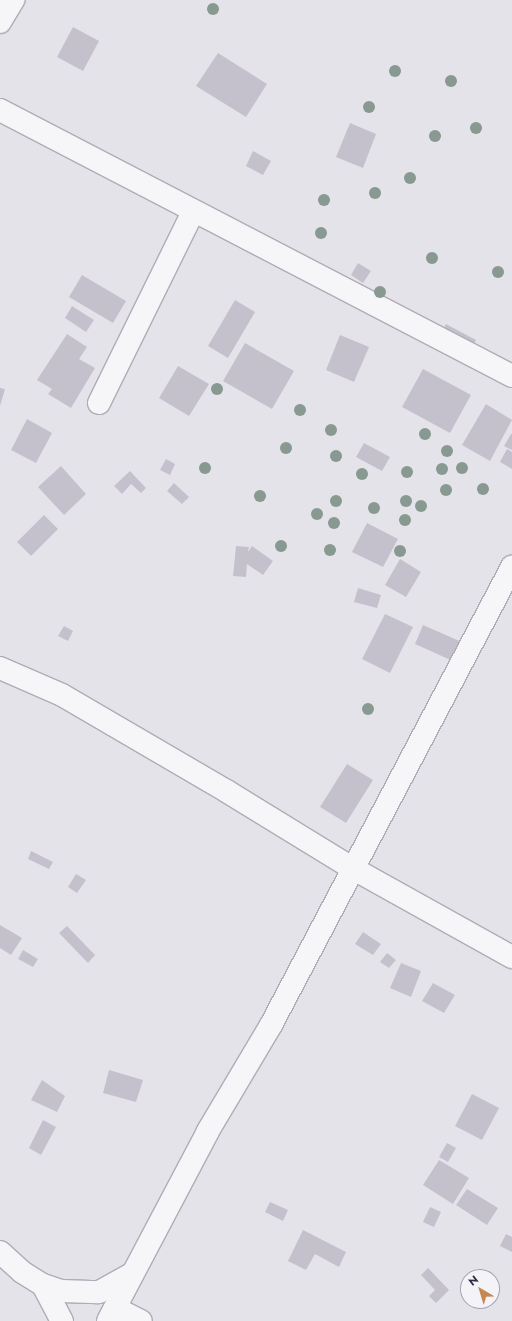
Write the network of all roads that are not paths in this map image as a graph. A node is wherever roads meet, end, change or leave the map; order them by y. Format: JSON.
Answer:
{"nodes":[{"id":1,"x":13,"y":0,"type":"edge"},
{"id":2,"x":0,"y":22,"type":"edge"},
{"id":3,"x":0,"y":110,"type":"edge"},
{"id":4,"x":193,"y":212,"type":"junction"},
{"id":5,"x":512,"y":376,"type":"edge"},
{"id":6,"x":99,"y":403,"type":"dead end"},
{"id":7,"x":512,"y":567,"type":"edge"},
{"id":8,"x":0,"y":668,"type":"edge"},
{"id":9,"x":352,"y":868,"type":"junction"},
{"id":10,"x":512,"y":957,"type":"edge"},
{"id":11,"x":0,"y":1252,"type":"edge"},
{"id":12,"x":132,"y":1274,"type":"junction"},
{"id":13,"x":43,"y":1285,"type":"junction"},
{"id":14,"x":112,"y":1314,"type":"edge"},
{"id":15,"x":62,"y":1321,"type":"edge"},
{"id":16,"x":141,"y":1321,"type":"edge"}],
"edges":[{"from":1,"to":2,"type":"street"},
{"from":3,"to":4,"type":"street"},
{"from":4,"to":5,"type":"street"},
{"from":4,"to":6,"type":"street"},
{"from":7,"to":9,"type":"street"},
{"from":8,"to":9,"type":"street"},
{"from":9,"to":10,"type":"street"},
{"from":9,"to":12,"type":"street"},
{"from":11,"to":13,"type":"street"},
{"from":12,"to":13,"type":"street"},
{"from":12,"to":14,"type":"street"},
{"from":13,"to":15,"type":"street"},
{"from":14,"to":16,"type":"street"}]}
